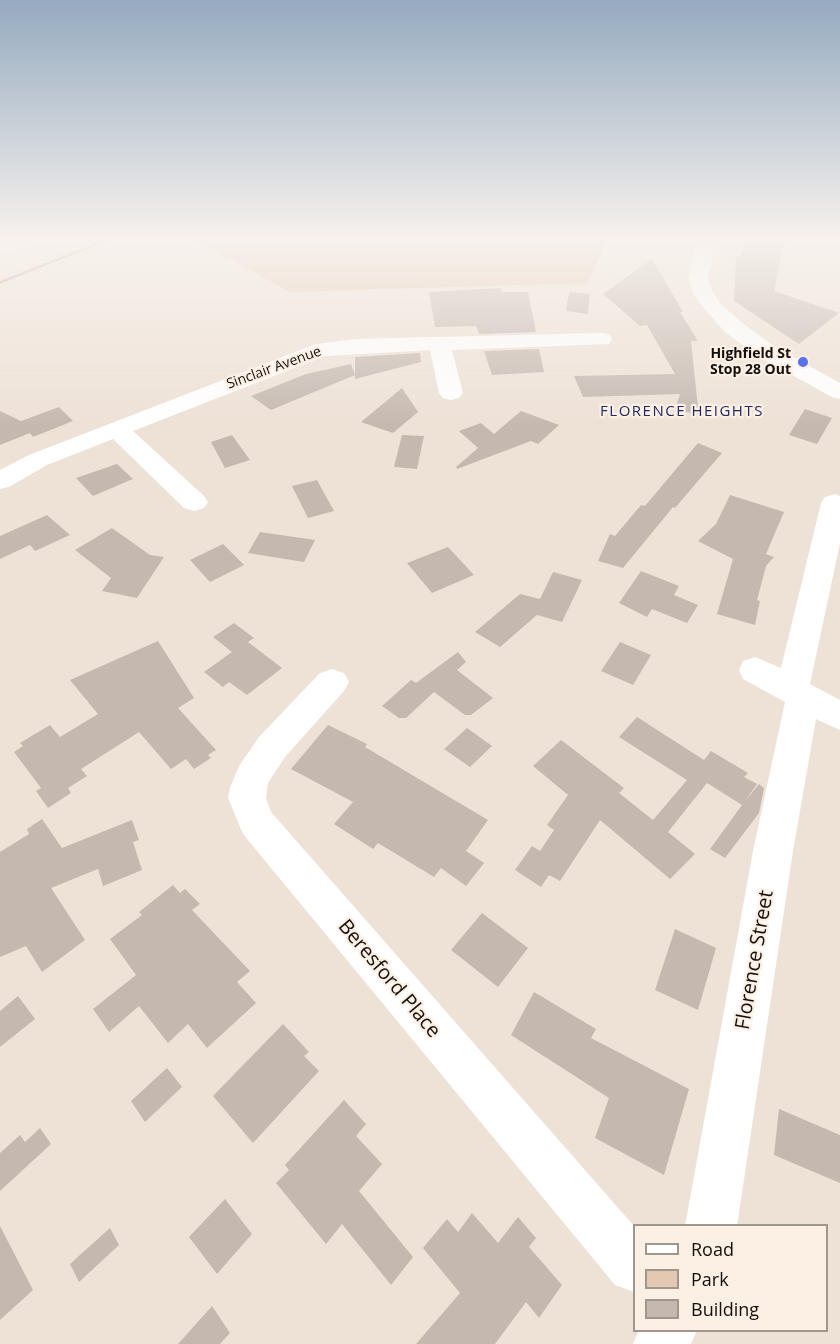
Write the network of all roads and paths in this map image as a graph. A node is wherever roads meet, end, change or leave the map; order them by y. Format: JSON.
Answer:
{"nodes":[{"id":1,"x":709,"y":301,"type":"edge"},
{"id":2,"x":601,"y":339,"type":"dead end"},
{"id":3,"x":439,"y":343,"type":"junction"},
{"id":4,"x":833,"y":388,"type":"edge"},
{"id":5,"x":451,"y":393,"type":"dead end"},
{"id":6,"x":116,"y":429,"type":"junction"},
{"id":7,"x":0,"y":481,"type":"edge"},
{"id":8,"x":194,"y":502,"type":"dead end"},
{"id":9,"x":835,"y":503,"type":"dead end"},
{"id":10,"x":754,"y":670,"type":"dead end"},
{"id":11,"x":332,"y":682,"type":"dead end"},
{"id":12,"x":797,"y":693,"type":"junction"},
{"id":13,"x":840,"y":716,"type":"edge"},
{"id":14,"x":711,"y":1224,"type":"edge"},
{"id":15,"x":633,"y":1265,"type":"edge"}],
"edges":[{"from":1,"to":4,"type":"street"},
{"from":2,"to":3,"type":"street","name":"Sinclair Avenue"},
{"from":3,"to":5,"type":"street"},
{"from":3,"to":6,"type":"street","name":"Sinclair Avenue"},
{"from":6,"to":7,"type":"street","name":"Sinclair Avenue"},
{"from":6,"to":8,"type":"street"},
{"from":9,"to":12,"type":"street","name":"Florence Street"},
{"from":10,"to":12,"type":"street"},
{"from":11,"to":15,"type":"street","name":"Beresford Place"},
{"from":12,"to":13,"type":"street"},
{"from":12,"to":14,"type":"street","name":"Florence Street"}]}
